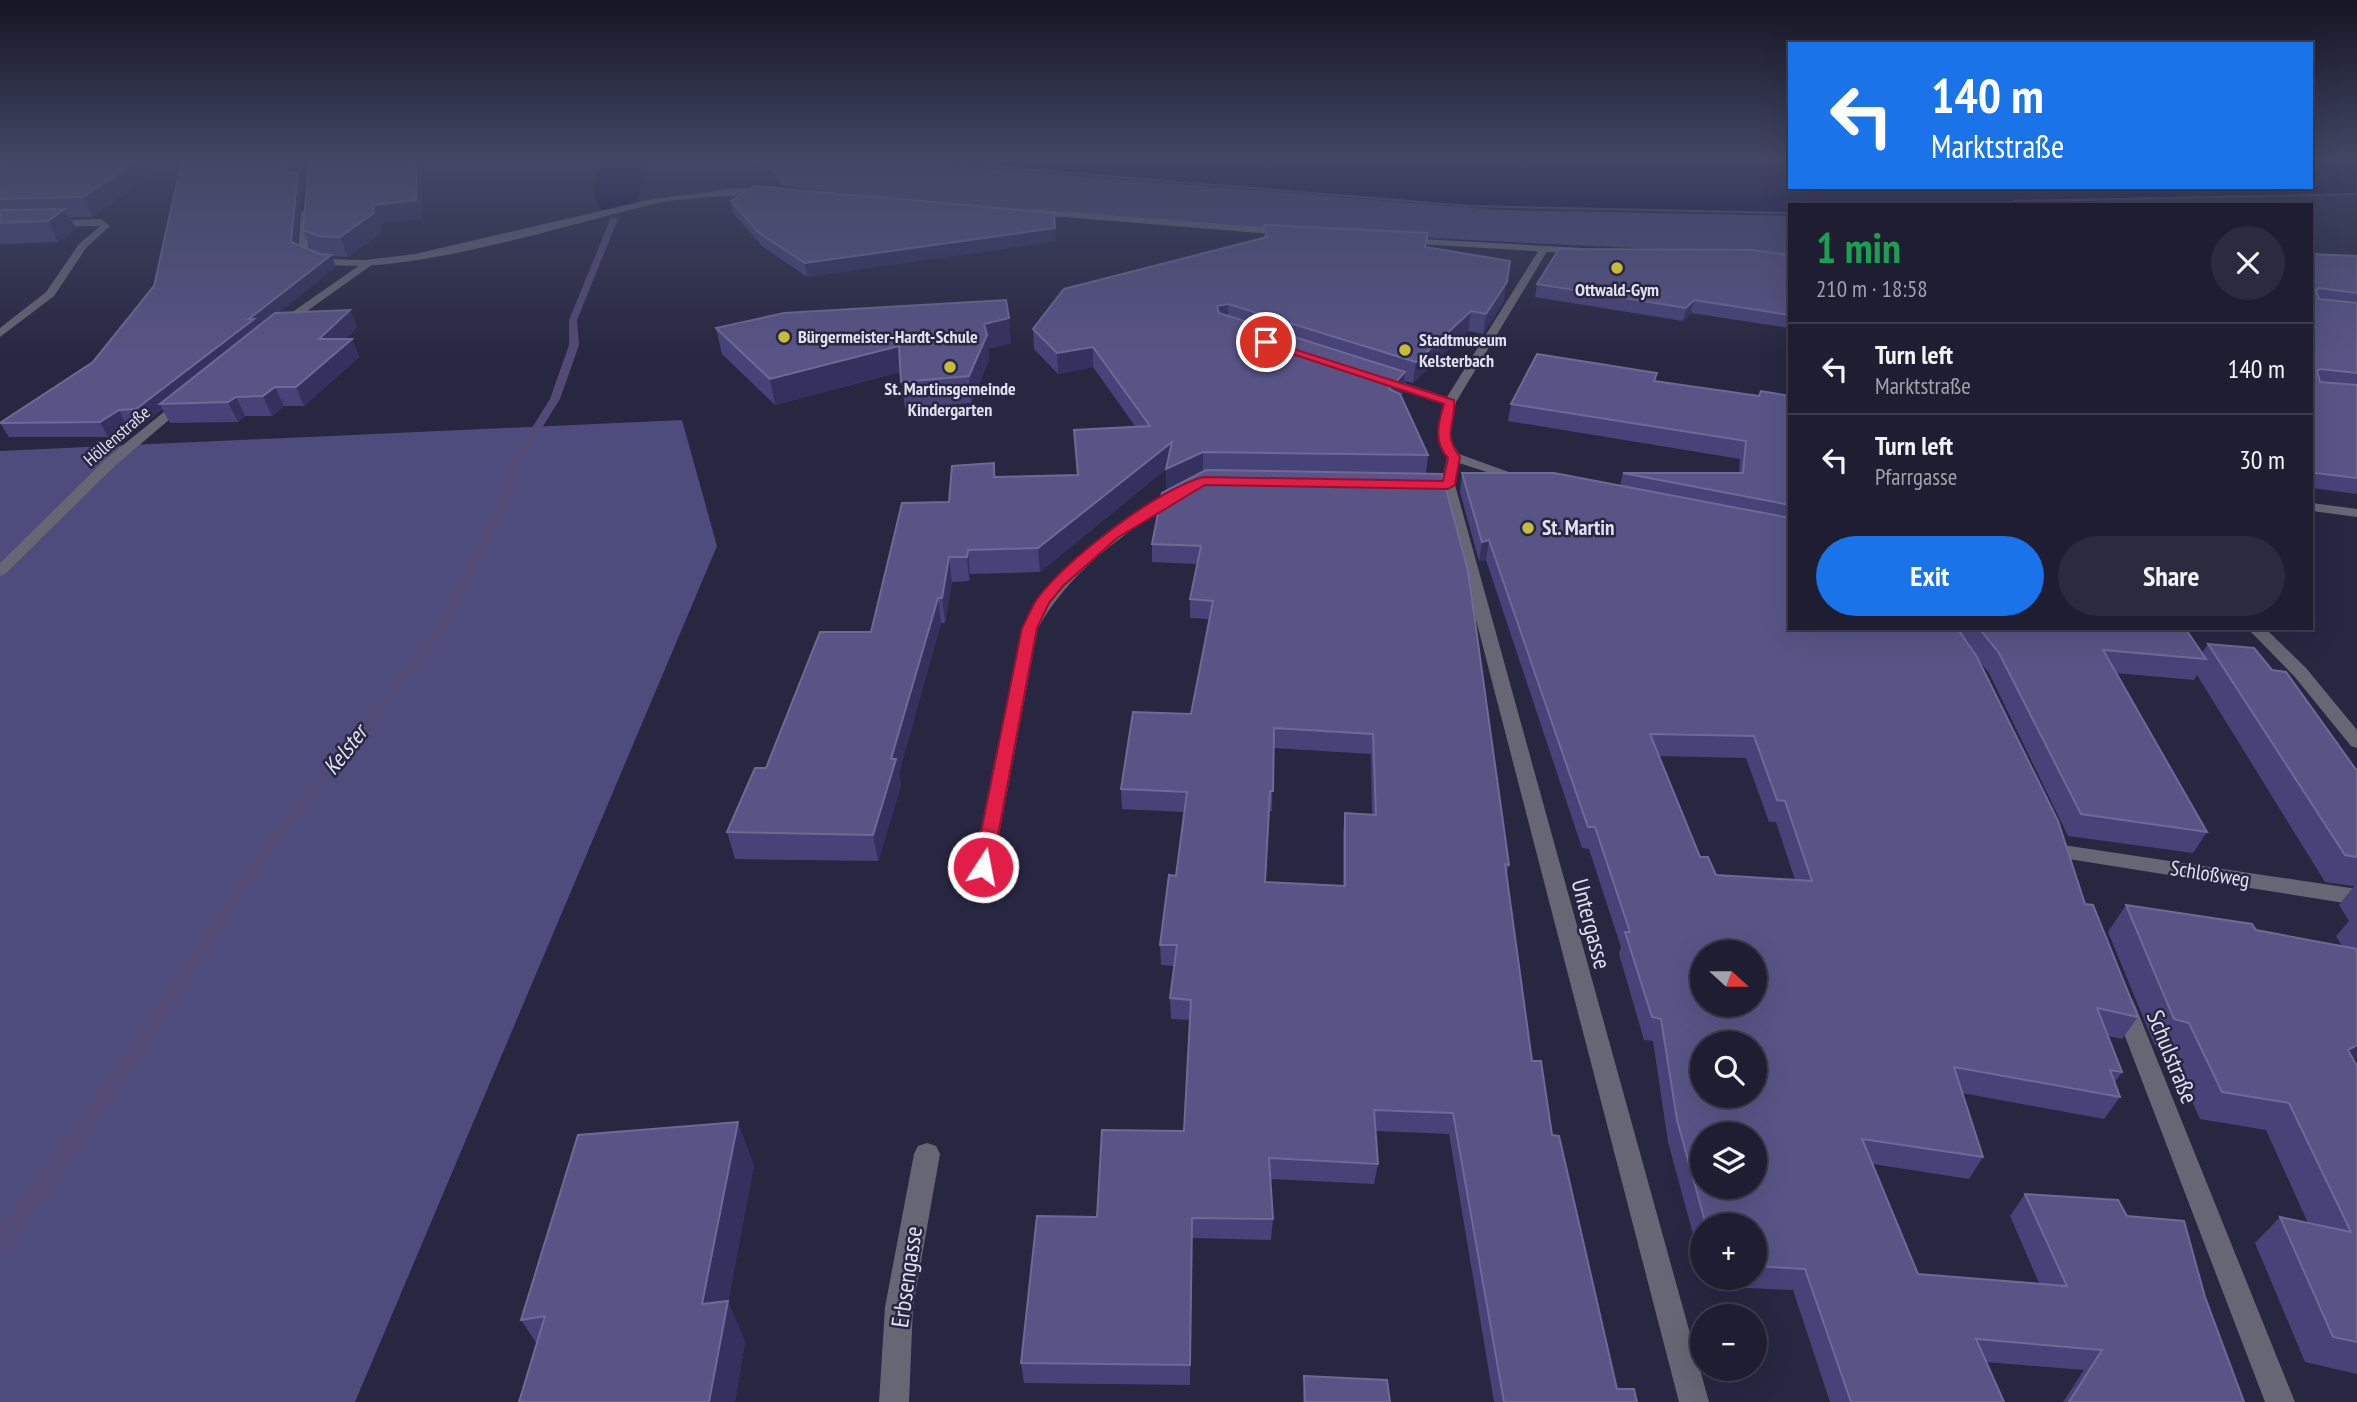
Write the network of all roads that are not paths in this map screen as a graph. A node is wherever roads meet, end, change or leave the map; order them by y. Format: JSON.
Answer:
{"nodes":[{"id":1,"x":104,"y":225,"type":"edge"},
{"id":2,"x":305,"y":225,"type":"edge"},
{"id":3,"x":552,"y":225,"type":"edge"},
{"id":4,"x":1200,"y":225,"type":"edge"},
{"id":5,"x":1301,"y":233,"type":"edge"},
{"id":6,"x":1395,"y":240,"type":"edge"},
{"id":7,"x":1543,"y":250,"type":"junction"},
{"id":8,"x":1598,"y":252,"type":"edge"},
{"id":9,"x":368,"y":264,"type":"junction"},
{"id":10,"x":271,"y":332,"type":"edge"},
{"id":11,"x":1,"y":334,"type":"edge"},
{"id":12,"x":1376,"y":378,"type":"edge"},
{"id":13,"x":198,"y":391,"type":"edge"},
{"id":14,"x":1450,"y":402,"type":"junction"},
{"id":15,"x":1454,"y":457,"type":"junction"},
{"id":16,"x":1533,"y":482,"type":"edge"},
{"id":17,"x":1192,"y":486,"type":"edge"},
{"id":18,"x":2313,"y":507,"type":"edge"},
{"id":19,"x":2357,"y":513,"type":"edge"},
{"id":20,"x":0,"y":571,"type":"edge"},
{"id":21,"x":2257,"y":630,"type":"edge"},
{"id":22,"x":2357,"y":742,"type":"edge"},
{"id":23,"x":2051,"y":826,"type":"edge"},
{"id":24,"x":2063,"y":852,"type":"junction"},
{"id":25,"x":983,"y":867,"type":"dead end"},
{"id":26,"x":2073,"y":877,"type":"edge"},
{"id":27,"x":2357,"y":897,"type":"edge"},
{"id":28,"x":2113,"y":980,"type":"edge"},
{"id":29,"x":927,"y":1154,"type":"dead end"},
{"id":30,"x":894,"y":1402,"type":"edge"},
{"id":31,"x":1694,"y":1402,"type":"edge"},
{"id":32,"x":2280,"y":1402,"type":"edge"}],
"edges":[{"from":1,"to":11,"type":"street"},
{"from":2,"to":9,"type":"street"},
{"from":3,"to":9,"type":"street"},
{"from":4,"to":5,"type":"street"},
{"from":6,"to":7,"type":"street"},
{"from":7,"to":8,"type":"street"},
{"from":7,"to":14,"type":"street"},
{"from":9,"to":10,"type":"street"},
{"from":12,"to":14,"type":"street"},
{"from":13,"to":20,"type":"street","name":"Höllenstraße"},
{"from":14,"to":15,"type":"street"},
{"from":15,"to":16,"type":"street"},
{"from":15,"to":31,"type":"street","name":"Untergasse"},
{"from":17,"to":25,"type":"street"},
{"from":18,"to":19,"type":"street"},
{"from":21,"to":22,"type":"street"},
{"from":23,"to":24,"type":"street"},
{"from":24,"to":26,"type":"street"},
{"from":24,"to":27,"type":"street","name":"Schloßweg"},
{"from":28,"to":32,"type":"street","name":"Schulstraße"},
{"from":29,"to":30,"type":"street","name":"Erbsengasse"}]}
